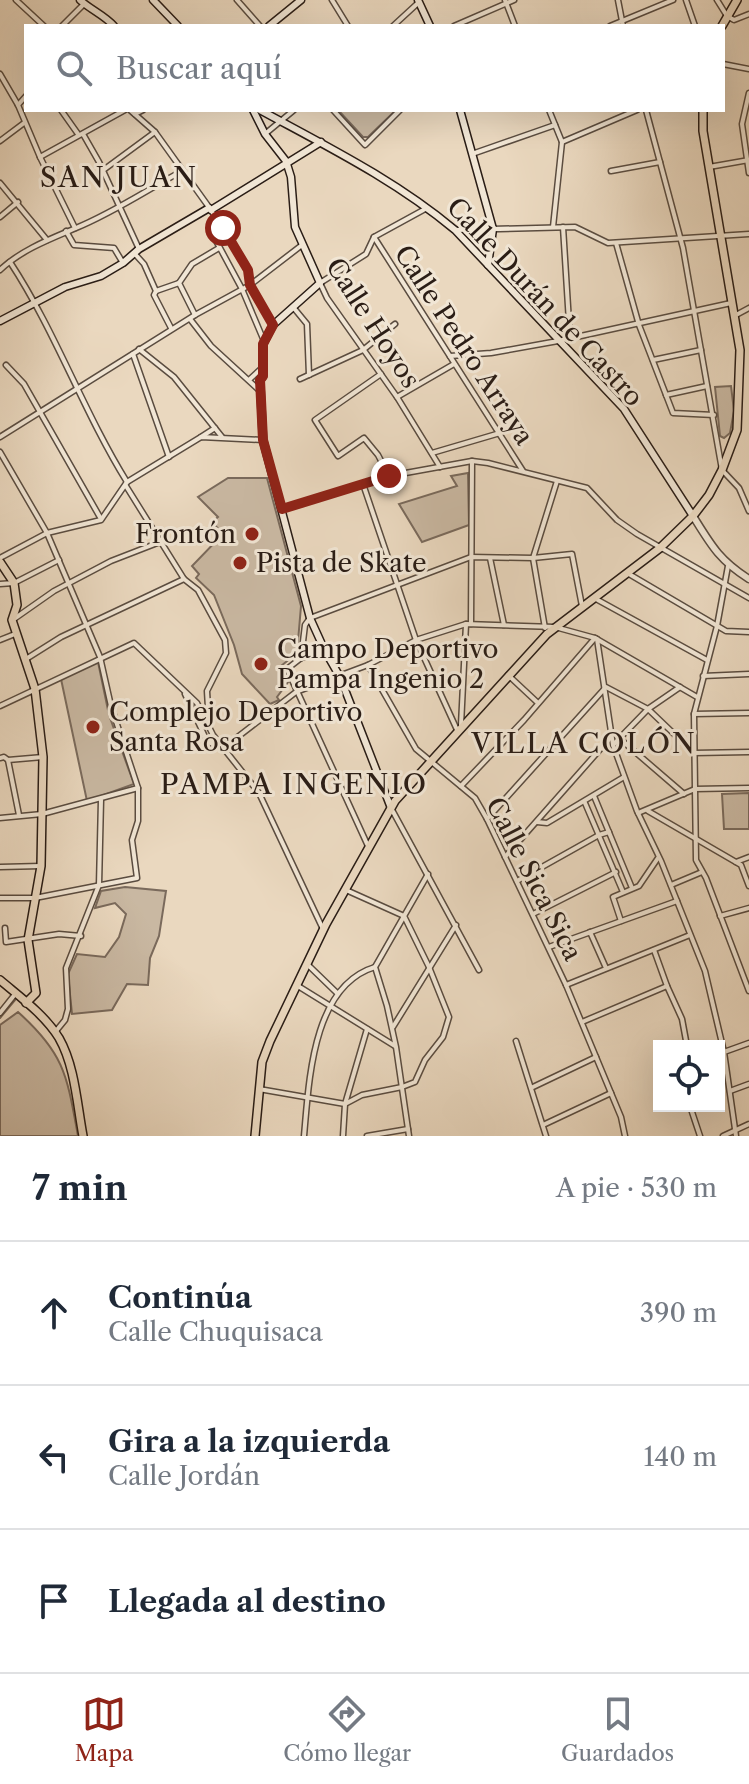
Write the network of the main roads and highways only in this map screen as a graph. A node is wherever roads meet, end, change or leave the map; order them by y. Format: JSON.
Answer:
{"nodes":[{"id":1,"x":153,"y":0,"type":"edge"},
{"id":2,"x":301,"y":0,"type":"edge"},
{"id":3,"x":737,"y":0,"type":"edge"},
{"id":4,"x":419,"y":1,"type":"edge"},
{"id":5,"x":82,"y":2,"type":"edge"},
{"id":6,"x":112,"y":24,"type":"edge"},
{"id":7,"x":176,"y":24,"type":"edge"},
{"id":8,"x":271,"y":24,"type":"edge"},
{"id":9,"x":429,"y":24,"type":"edge"},
{"id":10,"x":723,"y":24,"type":"edge"},
{"id":11,"x":254,"y":112,"type":"edge"},
{"id":12,"x":264,"y":112,"type":"edge"},
{"id":13,"x":461,"y":112,"type":"edge"},
{"id":14,"x":703,"y":112,"type":"edge"},
{"id":15,"x":321,"y":142,"type":"junction"},
{"id":16,"x":286,"y":161,"type":"junction"},
{"id":17,"x":488,"y":265,"type":"junction"},
{"id":18,"x":0,"y":321,"type":"edge"},
{"id":19,"x":693,"y":516,"type":"junction"},
{"id":20,"x":0,"y":560,"type":"edge"},
{"id":21,"x":749,"y":579,"type":"edge"},
{"id":22,"x":391,"y":808,"type":"junction"},
{"id":23,"x":0,"y":980,"type":"edge"},
{"id":24,"x":26,"y":1003,"type":"junction"},
{"id":25,"x":83,"y":1136,"type":"edge"},
{"id":26,"x":255,"y":1136,"type":"edge"}],
"edges":[{"from":1,"to":7,"type":"main road"},
{"from":2,"to":8,"type":"main road"},
{"from":3,"to":10,"type":"main road"},
{"from":4,"to":9,"type":"main road"},
{"from":5,"to":6,"type":"main road"},
{"from":11,"to":16,"type":"main road","name":"Calle Hoyos"},
{"from":12,"to":15,"type":"main road","name":"Calle Durán de Castro"},
{"from":13,"to":17,"type":"main road"},
{"from":14,"to":19,"type":"main road"},
{"from":15,"to":16,"type":"main road"},
{"from":15,"to":17,"type":"main road","name":"Calle Durán de Castro"},
{"from":16,"to":18,"type":"main road"},
{"from":16,"to":22,"type":"main road","name":"Calle Hoyos"},
{"from":17,"to":19,"type":"main road","name":"Calle Durán de Castro"},
{"from":19,"to":21,"type":"main road","name":"Calle Durán de Castro"},
{"from":19,"to":22,"type":"main road"},
{"from":20,"to":24,"type":"main road"},
{"from":22,"to":26,"type":"main road"},
{"from":23,"to":24,"type":"main road"},
{"from":24,"to":25,"type":"main road"}]}
